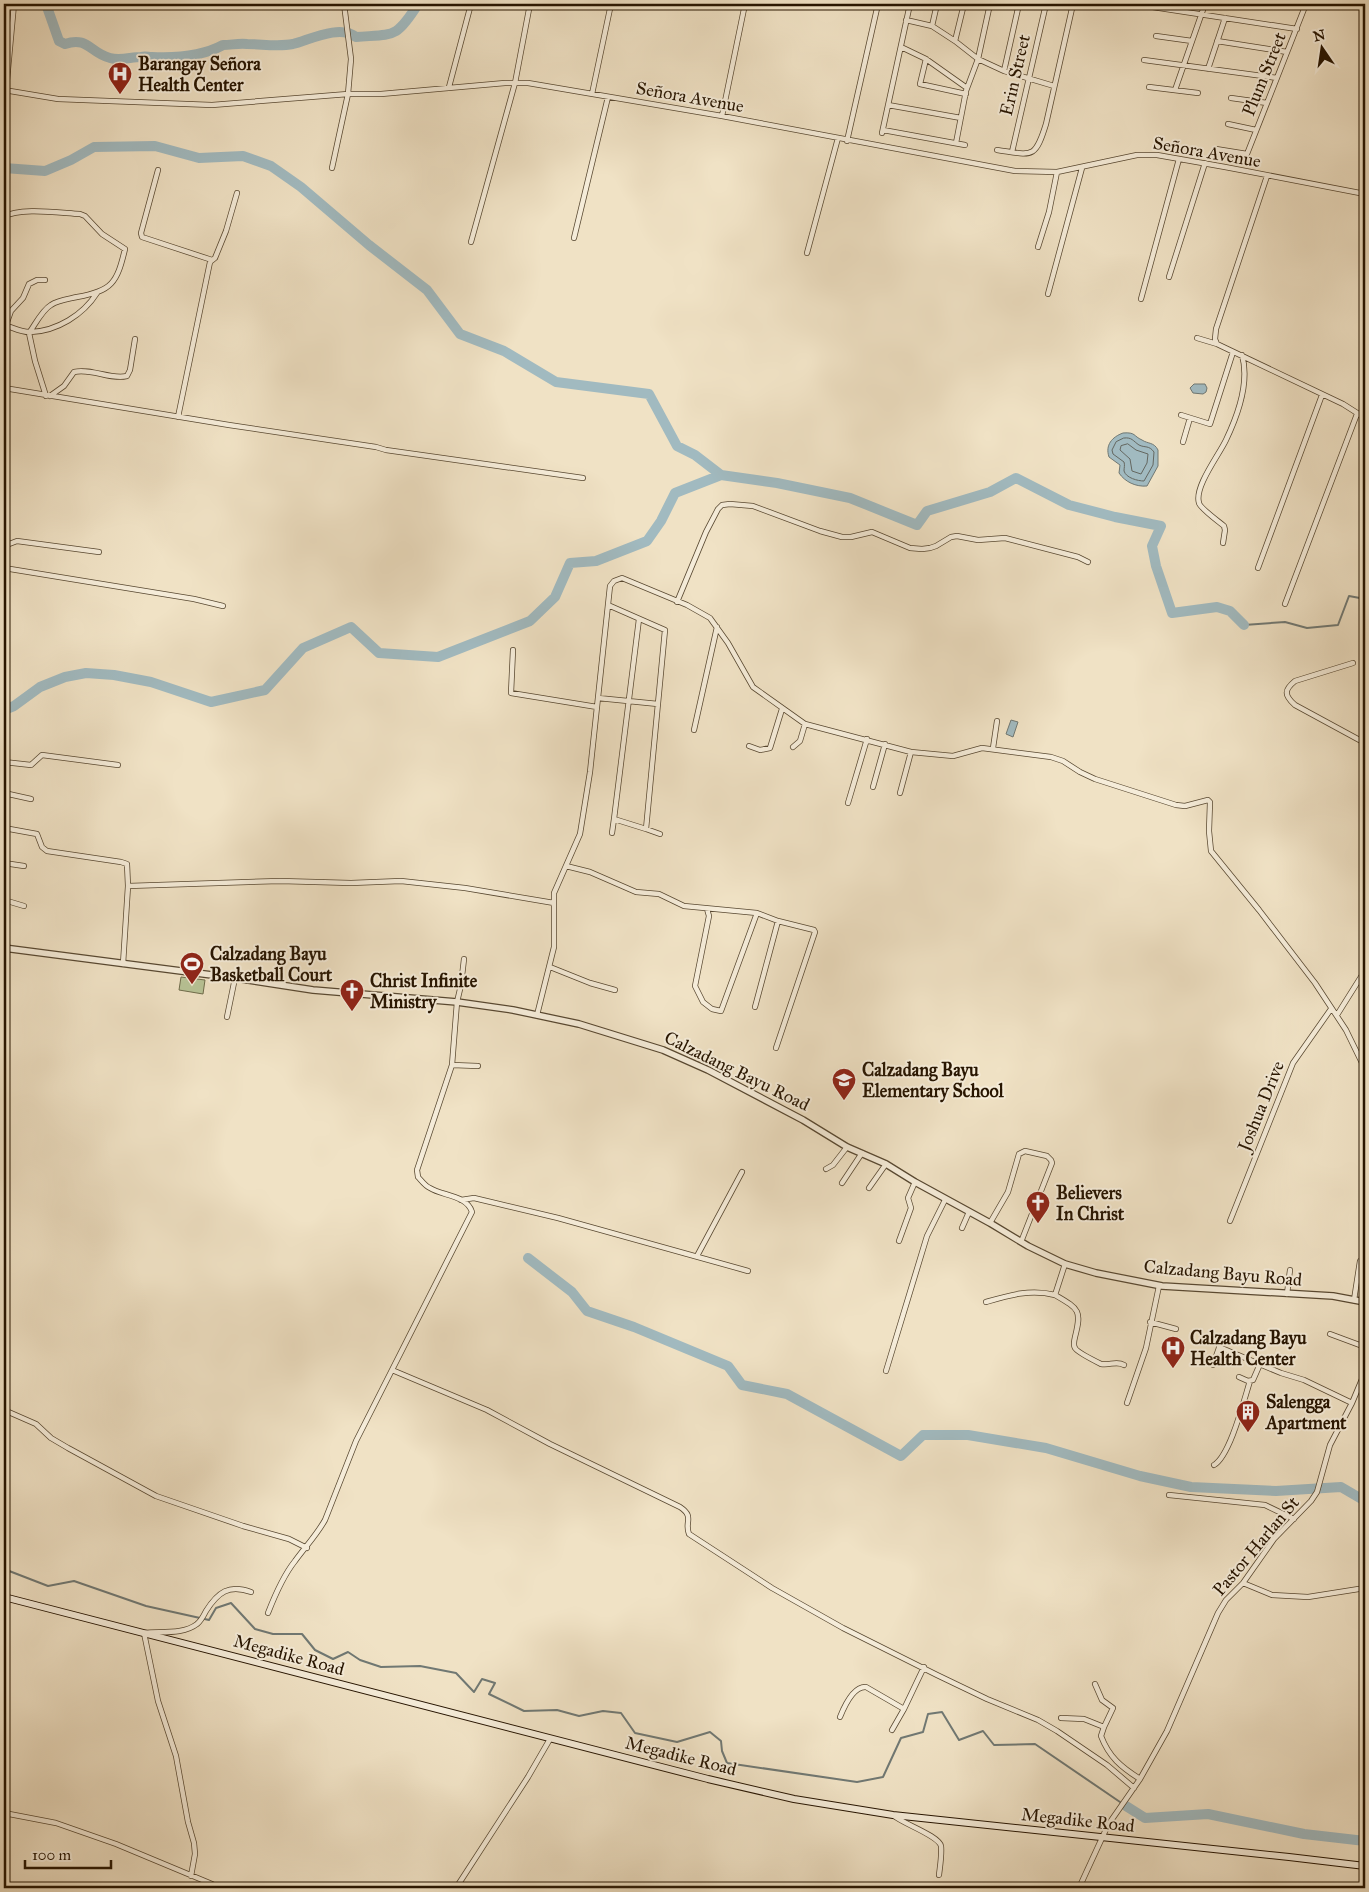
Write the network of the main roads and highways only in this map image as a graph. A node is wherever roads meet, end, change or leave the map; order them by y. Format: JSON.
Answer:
{"nodes":[{"id":1,"x":4,"y":1596,"type":"edge"},
{"id":2,"x":1365,"y":1866,"type":"edge"}],
"edges":[{"from":1,"to":2,"type":"main road","name":"Megadike Road"}]}
